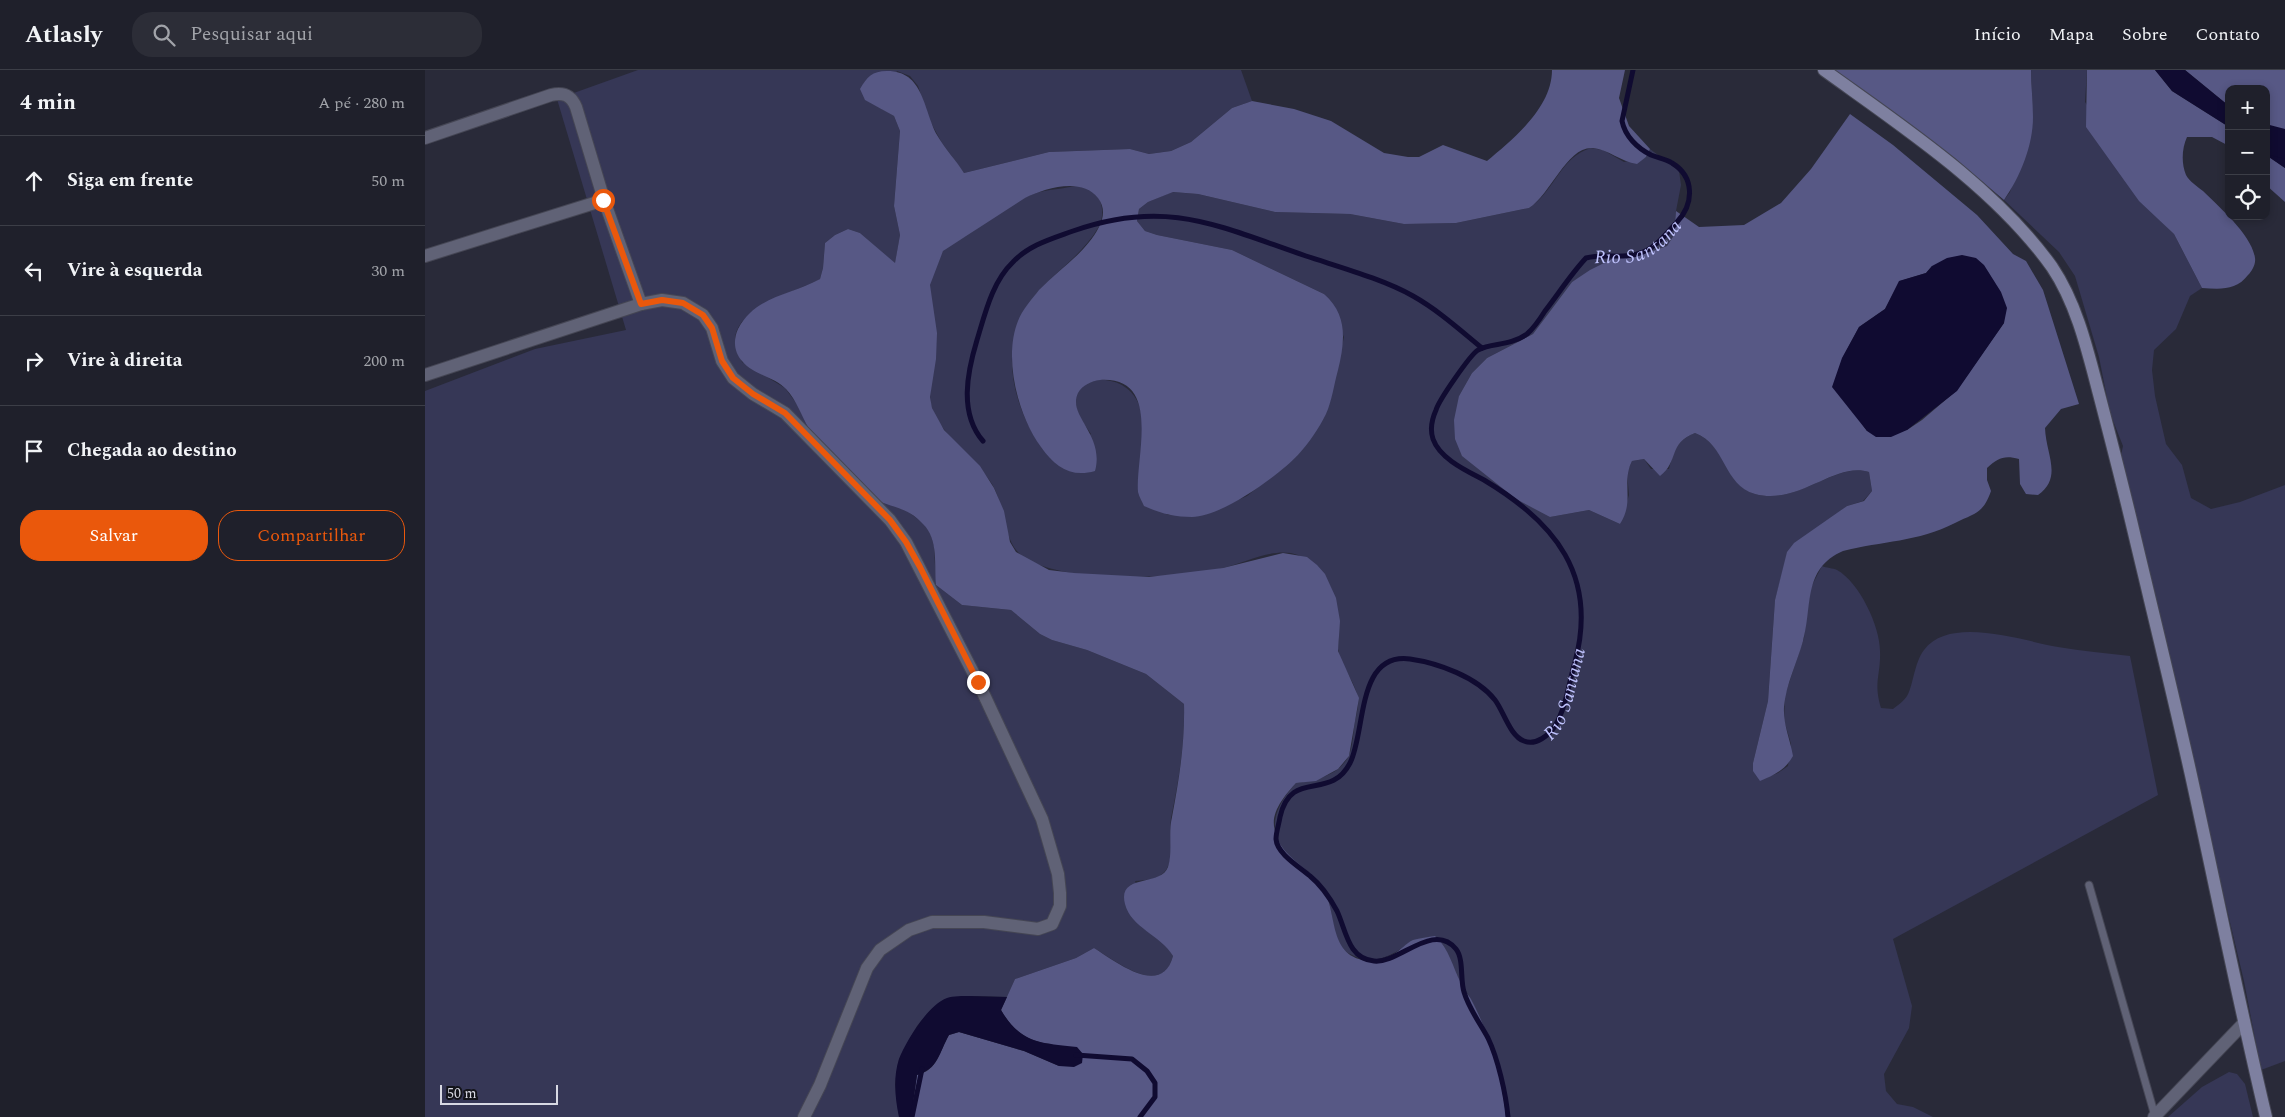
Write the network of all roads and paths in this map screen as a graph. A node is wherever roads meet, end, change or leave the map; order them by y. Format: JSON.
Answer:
{"nodes":[{"id":1,"x":1824,"y":70,"type":"edge"},
{"id":2,"x":425,"y":138,"type":"edge"},
{"id":3,"x":603,"y":200,"type":"junction"},
{"id":4,"x":425,"y":256,"type":"edge"},
{"id":5,"x":641,"y":304,"type":"junction"},
{"id":6,"x":426,"y":373,"type":"edge"},
{"id":7,"x":2089,"y":885,"type":"dead end"},
{"id":8,"x":2244,"y":1023,"type":"junction"},
{"id":9,"x":2155,"y":1116,"type":"edge"},
{"id":10,"x":804,"y":1117,"type":"edge"},
{"id":11,"x":2266,"y":1117,"type":"edge"}],
"edges":[{"from":1,"to":8,"type":"main road"},
{"from":2,"to":3,"type":"street"},
{"from":3,"to":4,"type":"street"},
{"from":3,"to":5,"type":"street"},
{"from":5,"to":6,"type":"street"},
{"from":5,"to":10,"type":"street"},
{"from":7,"to":9,"type":"lane"},
{"from":8,"to":9,"type":"street"},
{"from":8,"to":11,"type":"main road"}]}
